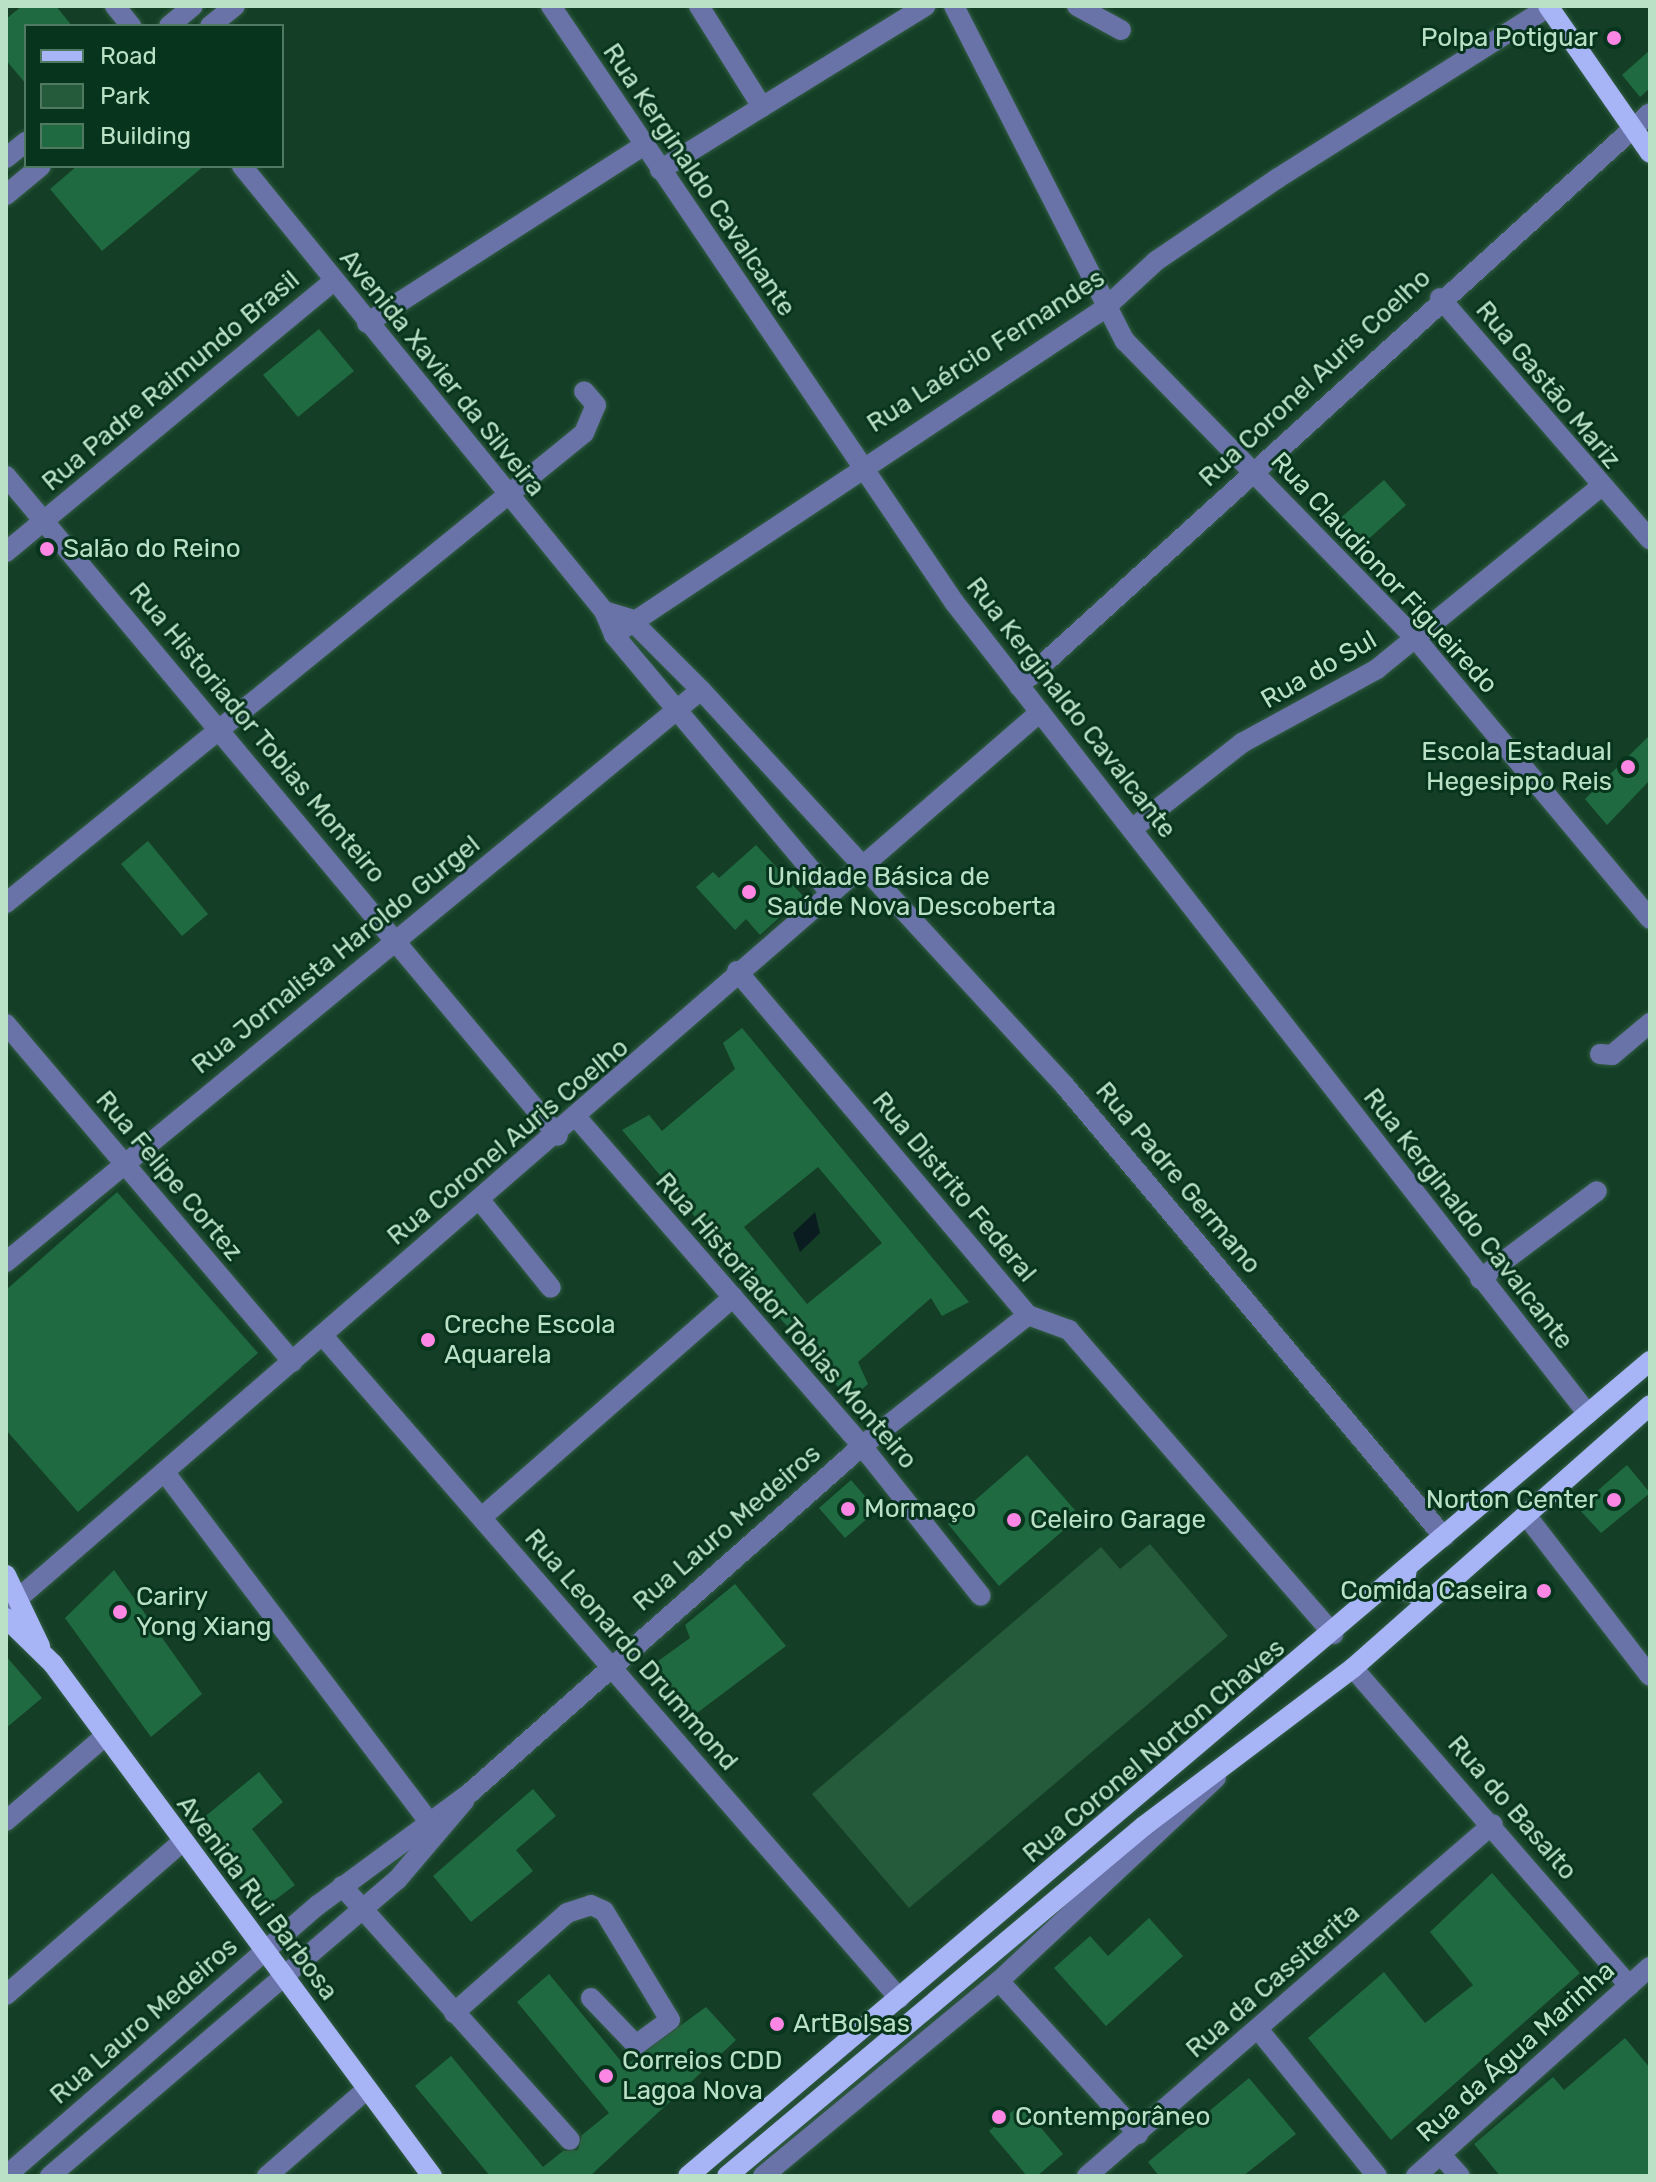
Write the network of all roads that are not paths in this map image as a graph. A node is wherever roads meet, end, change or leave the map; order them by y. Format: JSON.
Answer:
{"nodes":[{"id":1,"x":115,"y":6,"type":"edge"},
{"id":2,"x":193,"y":6,"type":"edge"},
{"id":3,"x":235,"y":6,"type":"edge"},
{"id":4,"x":551,"y":6,"type":"edge"},
{"id":5,"x":699,"y":6,"type":"edge"},
{"id":6,"x":926,"y":6,"type":"edge"},
{"id":7,"x":954,"y":6,"type":"edge"},
{"id":8,"x":1077,"y":6,"type":"edge"},
{"id":9,"x":1548,"y":6,"type":"edge"},
{"id":10,"x":129,"y":24,"type":"edge"},
{"id":11,"x":171,"y":24,"type":"edge"},
{"id":12,"x":212,"y":24,"type":"edge"},
{"id":13,"x":1121,"y":30,"type":"dead end"},
{"id":14,"x":762,"y":107,"type":"junction"},
{"id":15,"x":1650,"y":113,"type":"edge"},
{"id":16,"x":1632,"y":129,"type":"junction"},
{"id":17,"x":24,"y":144,"type":"edge"},
{"id":18,"x":643,"y":146,"type":"junction"},
{"id":19,"x":1650,"y":153,"type":"edge"},
{"id":20,"x":6,"y":158,"type":"edge"},
{"id":21,"x":39,"y":168,"type":"edge"},
{"id":22,"x":244,"y":168,"type":"edge"},
{"id":23,"x":660,"y":170,"type":"junction"},
{"id":24,"x":6,"y":195,"type":"edge"},
{"id":25,"x":332,"y":282,"type":"junction"},
{"id":26,"x":1440,"y":298,"type":"junction"},
{"id":27,"x":1104,"y":309,"type":"junction"},
{"id":28,"x":367,"y":323,"type":"junction"},
{"id":29,"x":584,"y":391,"type":"dead end"},
{"id":30,"x":857,"y":467,"type":"junction"},
{"id":31,"x":1256,"y":471,"type":"junction"},
{"id":32,"x":6,"y":476,"type":"edge"},
{"id":33,"x":1600,"y":487,"type":"junction"},
{"id":34,"x":513,"y":494,"type":"junction"},
{"id":35,"x":45,"y":519,"type":"junction"},
{"id":36,"x":1650,"y":540,"type":"edge"},
{"id":37,"x":6,"y":552,"type":"edge"},
{"id":38,"x":604,"y":611,"type":"junction"},
{"id":39,"x":630,"y":619,"type":"junction"},
{"id":40,"x":614,"y":635,"type":"junction"},
{"id":41,"x":1416,"y":639,"type":"junction"},
{"id":42,"x":1019,"y":686,"type":"junction"},
{"id":43,"x":701,"y":690,"type":"junction"},
{"id":44,"x":676,"y":711,"type":"junction"},
{"id":45,"x":1040,"y":712,"type":"junction"},
{"id":46,"x":220,"y":733,"type":"junction"},
{"id":47,"x":1132,"y":829,"type":"junction"},
{"id":48,"x":859,"y":864,"type":"junction"},
{"id":49,"x":829,"y":891,"type":"junction"},
{"id":50,"x":6,"y":903,"type":"edge"},
{"id":51,"x":1650,"y":919,"type":"edge"},
{"id":52,"x":397,"y":939,"type":"junction"},
{"id":53,"x":737,"y":971,"type":"junction"},
{"id":54,"x":1650,"y":1023,"type":"edge"},
{"id":55,"x":6,"y":1024,"type":"edge"},
{"id":56,"x":1600,"y":1054,"type":"dead end"},
{"id":57,"x":578,"y":1119,"type":"junction"},
{"id":58,"x":558,"y":1136,"type":"junction"},
{"id":59,"x":124,"y":1164,"type":"junction"},
{"id":60,"x":1597,"y":1191,"type":"dead end"},
{"id":61,"x":479,"y":1199,"type":"junction"},
{"id":62,"x":6,"y":1262,"type":"edge"},
{"id":63,"x":1480,"y":1279,"type":"junction"},
{"id":64,"x":551,"y":1288,"type":"dead end"},
{"id":65,"x":733,"y":1297,"type":"junction"},
{"id":66,"x":1028,"y":1315,"type":"junction"},
{"id":67,"x":323,"y":1336,"type":"junction"},
{"id":68,"x":1650,"y":1361,"type":"edge"},
{"id":69,"x":293,"y":1362,"type":"junction"},
{"id":70,"x":1650,"y":1405,"type":"edge"},
{"id":71,"x":1588,"y":1414,"type":"junction"},
{"id":72,"x":862,"y":1446,"type":"junction"},
{"id":73,"x":166,"y":1474,"type":"junction"},
{"id":74,"x":1526,"y":1515,"type":"junction"},
{"id":75,"x":482,"y":1517,"type":"junction"},
{"id":76,"x":1444,"y":1537,"type":"junction"},
{"id":77,"x":1407,"y":1569,"type":"junction"},
{"id":78,"x":6,"y":1575,"type":"edge"},
{"id":79,"x":981,"y":1596,"type":"dead end"},
{"id":80,"x":1430,"y":1598,"type":"junction"},
{"id":81,"x":14,"y":1602,"type":"edge"},
{"id":82,"x":6,"y":1618,"type":"edge"},
{"id":83,"x":1333,"y":1634,"type":"junction"},
{"id":84,"x":42,"y":1650,"type":"junction"},
{"id":85,"x":609,"y":1665,"type":"junction"},
{"id":86,"x":1353,"y":1668,"type":"junction"},
{"id":87,"x":1650,"y":1676,"type":"edge"},
{"id":88,"x":105,"y":1736,"type":"junction"},
{"id":89,"x":1223,"y":1770,"type":"junction"},
{"id":90,"x":6,"y":1821,"type":"edge"},
{"id":91,"x":1493,"y":1824,"type":"junction"},
{"id":92,"x":433,"y":1827,"type":"junction"},
{"id":93,"x":183,"y":1841,"type":"junction"},
{"id":94,"x":342,"y":1886,"type":"junction"},
{"id":95,"x":362,"y":1911,"type":"junction"},
{"id":96,"x":265,"y":1951,"type":"junction"},
{"id":97,"x":1650,"y":1967,"type":"edge"},
{"id":98,"x":283,"y":1977,"type":"junction"},
{"id":99,"x":999,"y":1981,"type":"junction"},
{"id":100,"x":1629,"y":1986,"type":"junction"},
{"id":101,"x":6,"y":1995,"type":"edge"},
{"id":102,"x":591,"y":1998,"type":"dead end"},
{"id":103,"x":899,"y":1998,"type":"junction"},
{"id":104,"x":454,"y":2013,"type":"junction"},
{"id":105,"x":1258,"y":2029,"type":"junction"},
{"id":106,"x":367,"y":2089,"type":"junction"},
{"id":107,"x":1138,"y":2134,"type":"junction"},
{"id":108,"x":570,"y":2140,"type":"dead end"},
{"id":109,"x":1441,"y":2155,"type":"junction"},
{"id":110,"x":740,"y":2172,"type":"edge"},
{"id":111,"x":6,"y":2176,"type":"edge"},
{"id":112,"x":50,"y":2176,"type":"edge"},
{"id":113,"x":267,"y":2176,"type":"edge"},
{"id":114,"x":432,"y":2176,"type":"edge"},
{"id":115,"x":688,"y":2176,"type":"edge"},
{"id":116,"x":763,"y":2176,"type":"edge"},
{"id":117,"x":1087,"y":2176,"type":"edge"},
{"id":118,"x":1377,"y":2176,"type":"edge"},
{"id":119,"x":1416,"y":2176,"type":"edge"},
{"id":120,"x":1460,"y":2176,"type":"edge"}],
"edges":[{"from":1,"to":10,"type":"street"},
{"from":2,"to":11,"type":"street"},
{"from":3,"to":12,"type":"street"},
{"from":4,"to":18,"type":"street","name":"Rua Kerginaldo Cavalcante"},
{"from":5,"to":14,"type":"street"},
{"from":6,"to":14,"type":"street"},
{"from":7,"to":27,"type":"street","name":"Rua Claudionor Figueiredo"},
{"from":8,"to":13,"type":"street"},
{"from":9,"to":16,"type":"main road"},
{"from":9,"to":27,"type":"street","name":"Rua Laércio Fernandes"},
{"from":14,"to":23,"type":"street"},
{"from":15,"to":16,"type":"street","name":"Rua Coronel Auris Coelho"},
{"from":16,"to":19,"type":"main road"},
{"from":16,"to":26,"type":"street","name":"Rua Coronel Auris Coelho"},
{"from":17,"to":20,"type":"street"},
{"from":18,"to":23,"type":"street","name":"Rua Kerginaldo Cavalcante"},
{"from":18,"to":28,"type":"street"},
{"from":21,"to":24,"type":"street"},
{"from":22,"to":25,"type":"street","name":"Avenida Xavier da Silveira"},
{"from":23,"to":30,"type":"street","name":"Rua Kerginaldo Cavalcante"},
{"from":25,"to":28,"type":"street","name":"Avenida Xavier da Silveira"},
{"from":25,"to":35,"type":"street","name":"Rua Padre Raimundo Brasil"},
{"from":26,"to":31,"type":"street","name":"Rua Coronel Auris Coelho"},
{"from":26,"to":33,"type":"street","name":"Rua Gastão Mariz"},
{"from":27,"to":30,"type":"street","name":"Rua Laércio Fernandes"},
{"from":27,"to":31,"type":"street","name":"Rua Claudionor Figueiredo"},
{"from":28,"to":34,"type":"street","name":"Avenida Xavier da Silveira"},
{"from":29,"to":34,"type":"street"},
{"from":30,"to":39,"type":"street","name":"Rua Laércio Fernandes"},
{"from":30,"to":42,"type":"street","name":"Rua Kerginaldo Cavalcante"},
{"from":31,"to":41,"type":"street","name":"Rua Claudionor Figueiredo"},
{"from":31,"to":42,"type":"street","name":"Rua Coronel Auris Coelho"},
{"from":32,"to":35,"type":"street","name":"Rua Historiador Tobias Monteiro"},
{"from":33,"to":36,"type":"street","name":"Rua Gastão Mariz"},
{"from":33,"to":41,"type":"street","name":"Rua do Sul"},
{"from":34,"to":38,"type":"street","name":"Avenida Xavier da Silveira"},
{"from":34,"to":46,"type":"street"},
{"from":35,"to":37,"type":"street","name":"Rua Padre Raimundo Brasil"},
{"from":35,"to":46,"type":"street","name":"Rua Historiador Tobias Monteiro"},
{"from":38,"to":39,"type":"street"},
{"from":38,"to":40,"type":"street","name":"Avenida Xavier da Silveira"},
{"from":39,"to":40,"type":"street","name":"Rua Laércio Fernandes"},
{"from":39,"to":43,"type":"street"},
{"from":40,"to":44,"type":"street","name":"Avenida Xavier da Silveira"},
{"from":41,"to":47,"type":"street","name":"Rua do Sul"},
{"from":41,"to":51,"type":"street","name":"Rua Claudionor Figueiredo"},
{"from":42,"to":45,"type":"street","name":"Rua Kerginaldo Cavalcante"},
{"from":43,"to":44,"type":"street","name":"Rua Jornalista Haroldo Gurgel"},
{"from":43,"to":48,"type":"street"},
{"from":44,"to":49,"type":"street","name":"Avenida Xavier da Silveira"},
{"from":44,"to":52,"type":"street","name":"Rua Jornalista Haroldo Gurgel"},
{"from":45,"to":47,"type":"street","name":"Rua Kerginaldo Cavalcante"},
{"from":45,"to":48,"type":"street","name":"Rua Coronel Auris Coelho"},
{"from":46,"to":50,"type":"street"},
{"from":46,"to":52,"type":"street","name":"Rua Historiador Tobias Monteiro"},
{"from":47,"to":63,"type":"street","name":"Rua Kerginaldo Cavalcante"},
{"from":48,"to":49,"type":"street","name":"Rua Coronel Auris Coelho"},
{"from":48,"to":76,"type":"street","name":"Rua Padre Germano"},
{"from":49,"to":53,"type":"street","name":"Rua Coronel Auris Coelho"},
{"from":52,"to":58,"type":"street","name":"Rua Historiador Tobias Monteiro"},
{"from":52,"to":59,"type":"street","name":"Rua Jornalista Haroldo Gurgel"},
{"from":53,"to":57,"type":"street","name":"Rua Coronel Auris Coelho"},
{"from":53,"to":66,"type":"street","name":"Rua Distrito Federal"},
{"from":54,"to":56,"type":"street"},
{"from":55,"to":59,"type":"street","name":"Rua Felipe Cortez"},
{"from":57,"to":58,"type":"street","name":"Rua Coronel Auris Coelho"},
{"from":57,"to":65,"type":"street","name":"Rua Historiador Tobias Monteiro"},
{"from":58,"to":61,"type":"street","name":"Rua Coronel Auris Coelho"},
{"from":59,"to":62,"type":"street","name":"Rua Jornalista Haroldo Gurgel"},
{"from":59,"to":69,"type":"street","name":"Rua Felipe Cortez"},
{"from":60,"to":63,"type":"street"},
{"from":61,"to":64,"type":"street"},
{"from":61,"to":67,"type":"street","name":"Rua Coronel Auris Coelho"},
{"from":63,"to":71,"type":"street","name":"Rua Kerginaldo Cavalcante"},
{"from":65,"to":72,"type":"street","name":"Rua Historiador Tobias Monteiro"},
{"from":65,"to":75,"type":"street"},
{"from":66,"to":72,"type":"street","name":"Rua Lauro Medeiros"},
{"from":66,"to":83,"type":"street","name":"Rua Distrito Federal"},
{"from":67,"to":69,"type":"street","name":"Rua Coronel Auris Coelho"},
{"from":67,"to":75,"type":"street","name":"Rua Leonardo Drummond"},
{"from":68,"to":71,"type":"main road","name":"Rua Coronel Norton Chaves"},
{"from":69,"to":73,"type":"street","name":"Rua Coronel Auris Coelho"},
{"from":70,"to":74,"type":"main road","name":"Rua Coronel Norton Chaves"},
{"from":71,"to":76,"type":"main road","name":"Rua Coronel Norton Chaves"},
{"from":72,"to":79,"type":"street","name":"Rua Historiador Tobias Monteiro"},
{"from":72,"to":85,"type":"street","name":"Rua Lauro Medeiros"},
{"from":73,"to":81,"type":"street","name":"Rua Coronel Auris Coelho"},
{"from":73,"to":92,"type":"street"},
{"from":74,"to":80,"type":"main road","name":"Rua Coronel Norton Chaves"},
{"from":74,"to":87,"type":"street"},
{"from":75,"to":85,"type":"street","name":"Rua Leonardo Drummond"},
{"from":76,"to":77,"type":"main road","name":"Rua Coronel Norton Chaves"},
{"from":77,"to":80,"type":"main road"},
{"from":77,"to":83,"type":"main road","name":"Rua Coronel Norton Chaves"},
{"from":78,"to":81,"type":"main road","name":"Avenida Rui Barbosa"},
{"from":80,"to":86,"type":"main road","name":"Rua Coronel Norton Chaves"},
{"from":81,"to":84,"type":"main road","name":"Avenida Rui Barbosa"},
{"from":82,"to":84,"type":"main road","name":"Avenida Rui Barbosa"},
{"from":83,"to":103,"type":"main road","name":"Rua Coronel Norton Chaves"},
{"from":84,"to":88,"type":"main road","name":"Avenida Rui Barbosa"},
{"from":85,"to":92,"type":"street","name":"Rua Lauro Medeiros"},
{"from":85,"to":103,"type":"street","name":"Rua Leonardo Drummond"},
{"from":86,"to":89,"type":"main road","name":"Rua Coronel Norton Chaves"},
{"from":86,"to":91,"type":"street","name":"Rua do Basalto"},
{"from":88,"to":90,"type":"street"},
{"from":88,"to":93,"type":"main road","name":"Avenida Rui Barbosa"},
{"from":89,"to":99,"type":"street","name":"Rua Coronel Norton Chaves"},
{"from":89,"to":110,"type":"main road","name":"Rua Coronel Norton Chaves"},
{"from":91,"to":100,"type":"street","name":"Rua do Basalto"},
{"from":91,"to":105,"type":"street","name":"Rua da Cassiterita"},
{"from":92,"to":94,"type":"street","name":"Rua Lauro Medeiros"},
{"from":92,"to":95,"type":"street","name":"Rua Lauro Medeiros"},
{"from":93,"to":96,"type":"main road","name":"Avenida Rui Barbosa"},
{"from":93,"to":101,"type":"street"},
{"from":94,"to":95,"type":"street"},
{"from":94,"to":96,"type":"street","name":"Rua Lauro Medeiros"},
{"from":95,"to":98,"type":"street","name":"Rua Lauro Medeiros"},
{"from":95,"to":104,"type":"street"},
{"from":96,"to":98,"type":"main road","name":"Avenida Rui Barbosa"},
{"from":96,"to":111,"type":"street","name":"Rua Lauro Medeiros"},
{"from":97,"to":100,"type":"street","name":"Rua da Água Marinha"},
{"from":98,"to":106,"type":"main road","name":"Avenida Rui Barbosa"},
{"from":98,"to":112,"type":"street","name":"Rua Lauro Medeiros"},
{"from":99,"to":107,"type":"street"},
{"from":99,"to":116,"type":"street","name":"Rua Coronel Norton Chaves"},
{"from":100,"to":109,"type":"street","name":"Rua da Água Marinha"},
{"from":102,"to":104,"type":"street"},
{"from":103,"to":115,"type":"main road","name":"Rua Coronel Norton Chaves"},
{"from":104,"to":108,"type":"street"},
{"from":105,"to":107,"type":"street","name":"Rua da Cassiterita"},
{"from":105,"to":118,"type":"street"},
{"from":106,"to":113,"type":"street"},
{"from":106,"to":114,"type":"main road","name":"Avenida Rui Barbosa"},
{"from":107,"to":117,"type":"street","name":"Rua da Cassiterita"},
{"from":109,"to":119,"type":"street","name":"Rua da Água Marinha"},
{"from":109,"to":120,"type":"street"}]}
